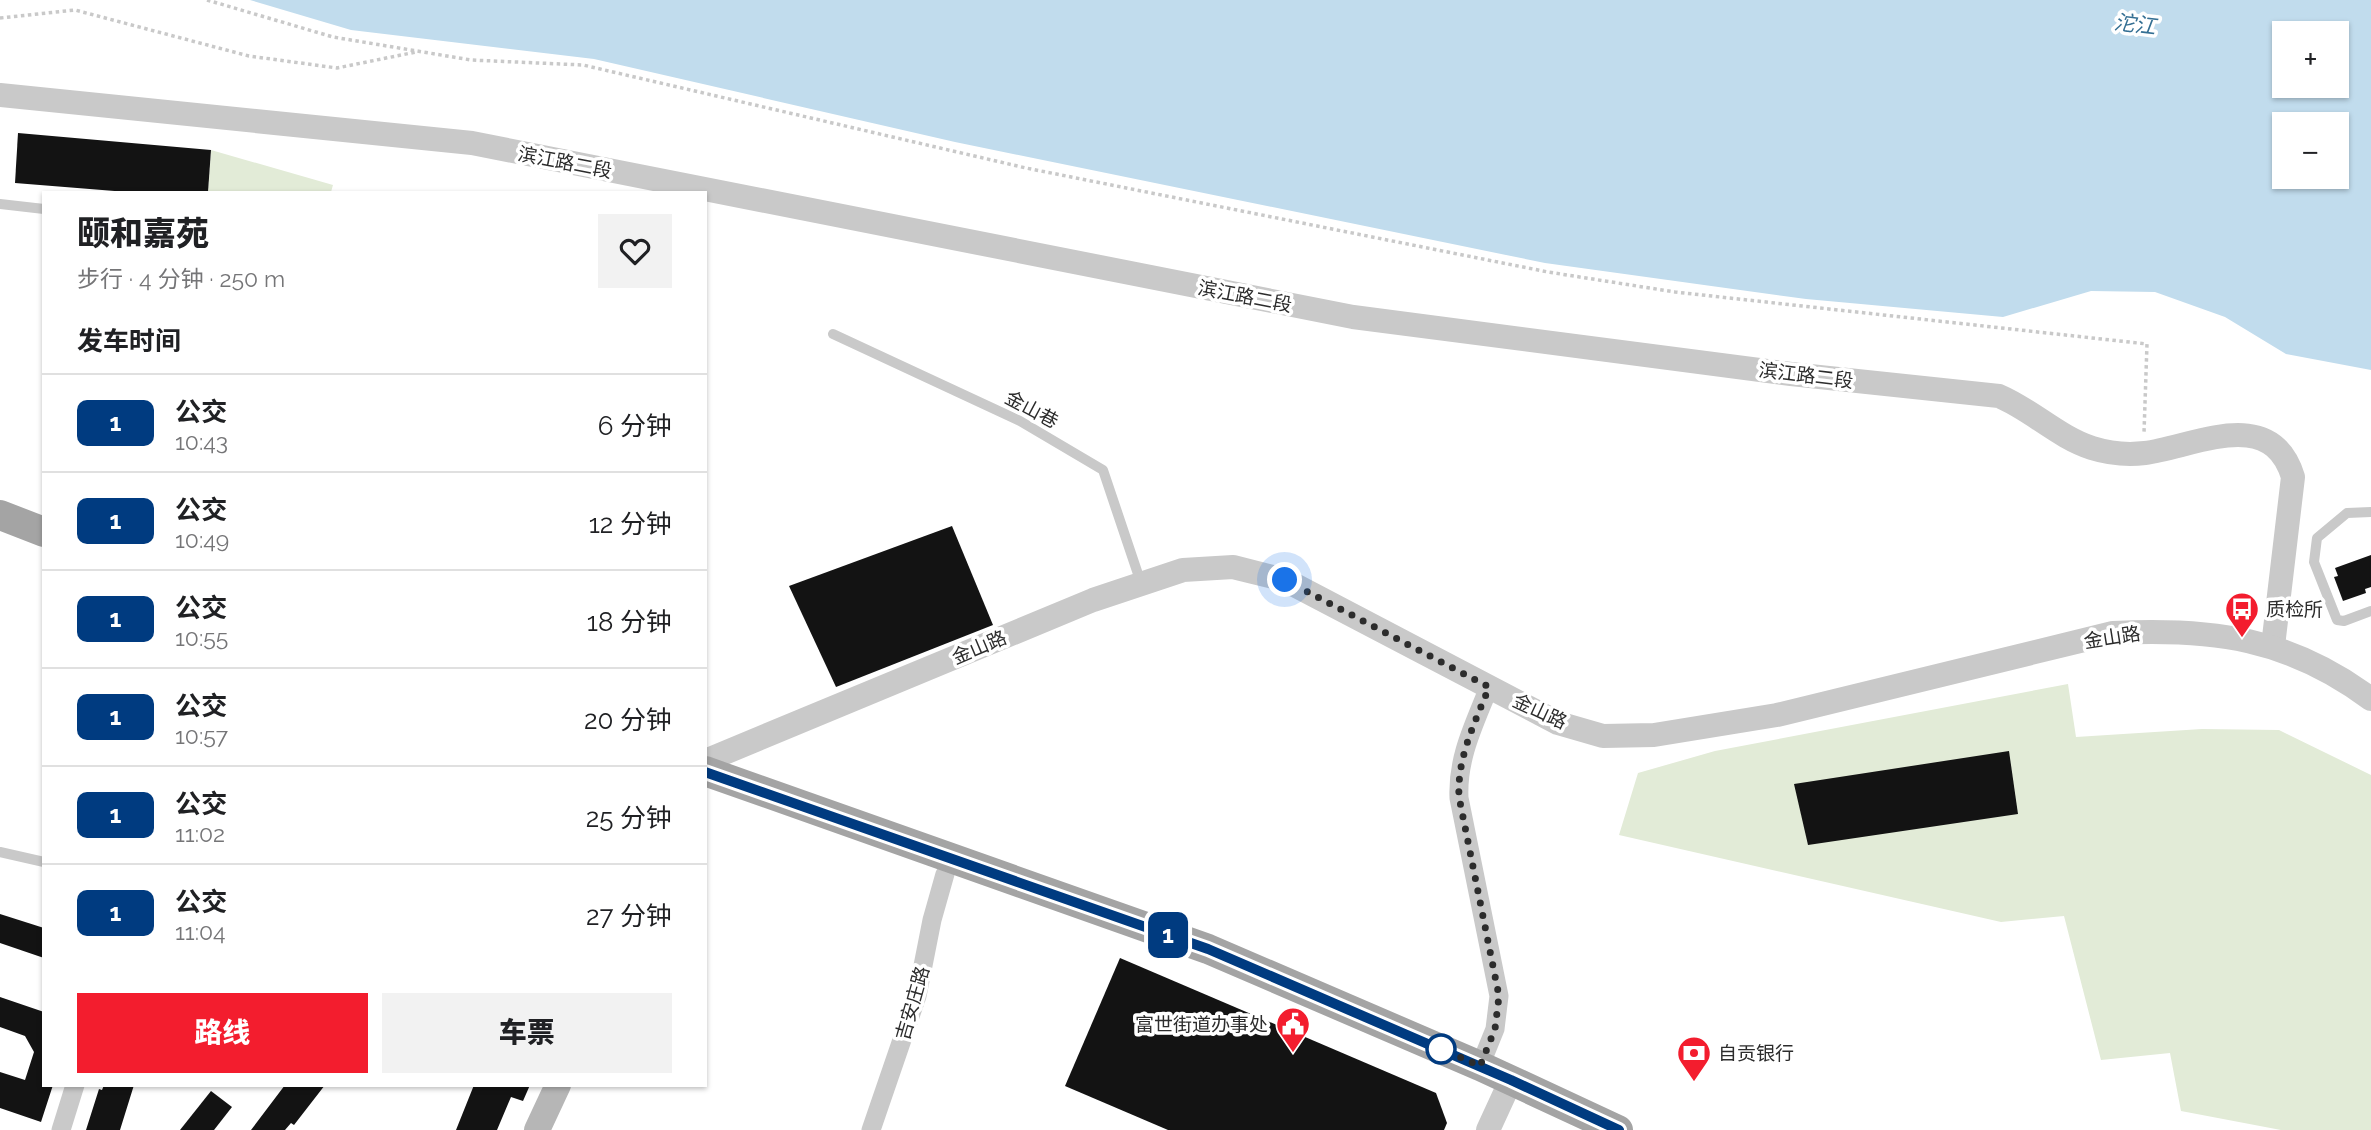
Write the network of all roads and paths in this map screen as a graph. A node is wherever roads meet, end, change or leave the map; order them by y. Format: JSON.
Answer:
{"nodes":[{"id":1,"x":207,"y":0,"type":"edge"},
{"id":2,"x":0,"y":18,"type":"edge"},
{"id":3,"x":419,"y":52,"type":"junction"},
{"id":4,"x":0,"y":95,"type":"edge"},
{"id":5,"x":0,"y":204,"type":"edge"},
{"id":6,"x":42,"y":209,"type":"edge"},
{"id":7,"x":833,"y":334,"type":"dead end"},
{"id":8,"x":2144,"y":453,"type":"junction"},
{"id":9,"x":2371,"y":512,"type":"edge"},
{"id":10,"x":0,"y":515,"type":"edge"},
{"id":11,"x":0,"y":530,"type":"edge"},
{"id":12,"x":42,"y":531,"type":"edge"},
{"id":13,"x":42,"y":545,"type":"edge"},
{"id":14,"x":1141,"y":583,"type":"junction"},
{"id":15,"x":2371,"y":611,"type":"edge"},
{"id":16,"x":2273,"y":646,"type":"junction"},
{"id":17,"x":1489,"y":687,"type":"junction"},
{"id":18,"x":2371,"y":699,"type":"edge"},
{"id":19,"x":707,"y":760,"type":"edge"},
{"id":20,"x":707,"y":772,"type":"edge"},
{"id":21,"x":707,"y":792,"type":"edge"},
{"id":22,"x":0,"y":852,"type":"edge"},
{"id":23,"x":42,"y":862,"type":"edge"},
{"id":24,"x":945,"y":874,"type":"junction"},
{"id":25,"x":1480,"y":1066,"type":"junction"},
{"id":26,"x":74,"y":1087,"type":"edge"},
{"id":27,"x":557,"y":1087,"type":"edge"},
{"id":28,"x":1508,"y":1088,"type":"junction"},
{"id":29,"x":61,"y":1130,"type":"edge"},
{"id":30,"x":537,"y":1130,"type":"edge"},
{"id":31,"x":872,"y":1130,"type":"edge"},
{"id":32,"x":1488,"y":1130,"type":"edge"},
{"id":33,"x":1577,"y":1130,"type":"edge"},
{"id":34,"x":1618,"y":1130,"type":"edge"}],
"edges":[{"from":1,"to":3,"type":"path"},
{"from":2,"to":3,"type":"path"},
{"from":3,"to":8,"type":"path"},
{"from":4,"to":8,"type":"street","name":"滨江路二段"},
{"from":5,"to":6,"type":"lane"},
{"from":7,"to":14,"type":"lane","name":"金山巷"},
{"from":8,"to":16,"type":"street","name":"滨江路二段"},
{"from":9,"to":15,"type":"lane"},
{"from":10,"to":12,"type":"main road"},
{"from":11,"to":13,"type":"main road"},
{"from":14,"to":17,"type":"street","name":"金山路"},
{"from":14,"to":19,"type":"street","name":"金山路"},
{"from":16,"to":17,"type":"street","name":"金山路"},
{"from":16,"to":18,"type":"street","name":"金山路"},
{"from":17,"to":25,"type":"street"},
{"from":20,"to":25,"type":"main road"},
{"from":21,"to":24,"type":"main road"},
{"from":22,"to":23,"type":"lane"},
{"from":24,"to":28,"type":"main road"},
{"from":24,"to":31,"type":"street","name":"吉安庄路"},
{"from":25,"to":28,"type":"main road"},
{"from":26,"to":29,"type":"street"},
{"from":27,"to":30,"type":"main road"},
{"from":28,"to":32,"type":"street"},
{"from":28,"to":33,"type":"main road"},
{"from":28,"to":34,"type":"main road"}]}
